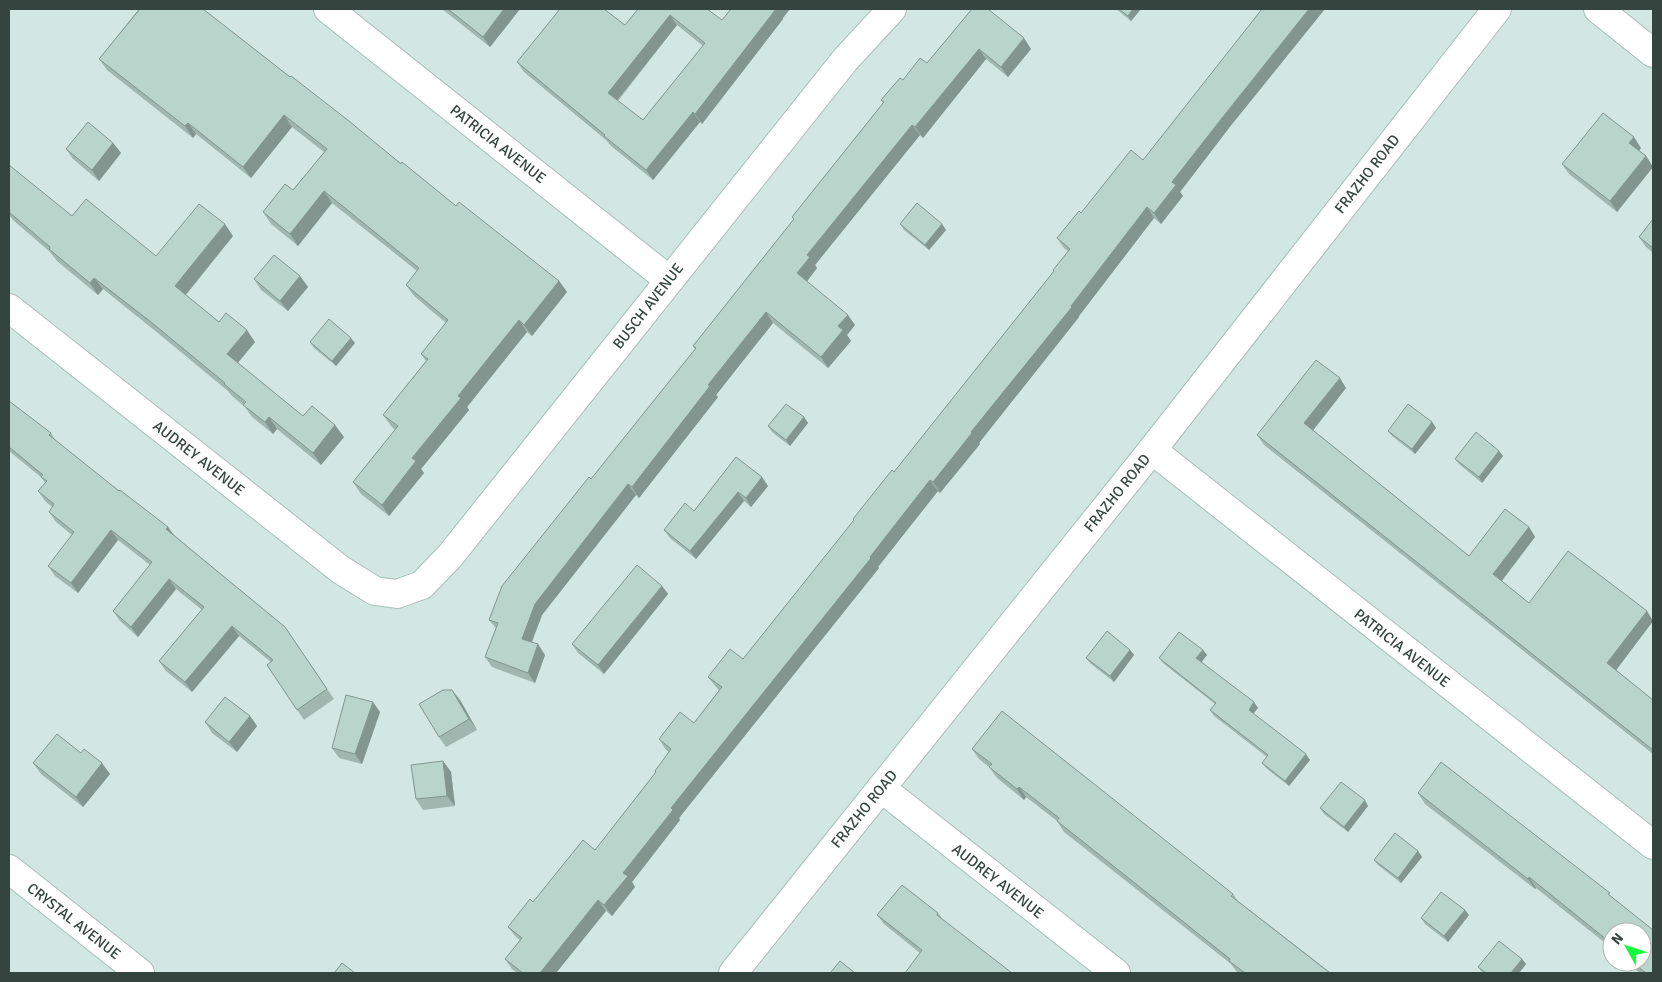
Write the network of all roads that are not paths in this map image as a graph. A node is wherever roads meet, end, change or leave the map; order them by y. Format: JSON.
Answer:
{"nodes":[{"id":1,"x":328,"y":9,"type":"edge"},
{"id":2,"x":892,"y":9,"type":"edge"},
{"id":3,"x":1497,"y":9,"type":"edge"},
{"id":4,"x":1598,"y":9,"type":"edge"},
{"id":5,"x":1653,"y":53,"type":"edge"},
{"id":6,"x":669,"y":280,"type":"junction"},
{"id":7,"x":9,"y":308,"type":"edge"},
{"id":8,"x":1152,"y":450,"type":"junction"},
{"id":9,"x":397,"y":594,"type":"joint"},
{"id":10,"x":881,"y":788,"type":"junction"},
{"id":11,"x":1653,"y":845,"type":"edge"},
{"id":12,"x":9,"y":869,"type":"edge"},
{"id":13,"x":140,"y":973,"type":"edge"},
{"id":14,"x":733,"y":973,"type":"edge"},
{"id":15,"x":1116,"y":973,"type":"edge"}],
"edges":[{"from":1,"to":6,"type":"street","name":"PATRICIA AVENUE"},
{"from":2,"to":6,"type":"street","name":"BUSCH AVENUE"},
{"from":3,"to":8,"type":"street","name":"FRAZHO ROAD"},
{"from":4,"to":5,"type":"street"},
{"from":6,"to":9,"type":"street","name":"BUSCH AVENUE"},
{"from":7,"to":9,"type":"street","name":"AUDREY AVENUE"},
{"from":8,"to":10,"type":"street","name":"FRAZHO ROAD"},
{"from":8,"to":11,"type":"street","name":"PATRICIA AVENUE"},
{"from":10,"to":14,"type":"street","name":"FRAZHO ROAD"},
{"from":10,"to":15,"type":"street","name":"AUDREY AVENUE"},
{"from":12,"to":13,"type":"street","name":"CRYSTAL AVENUE"}]}
